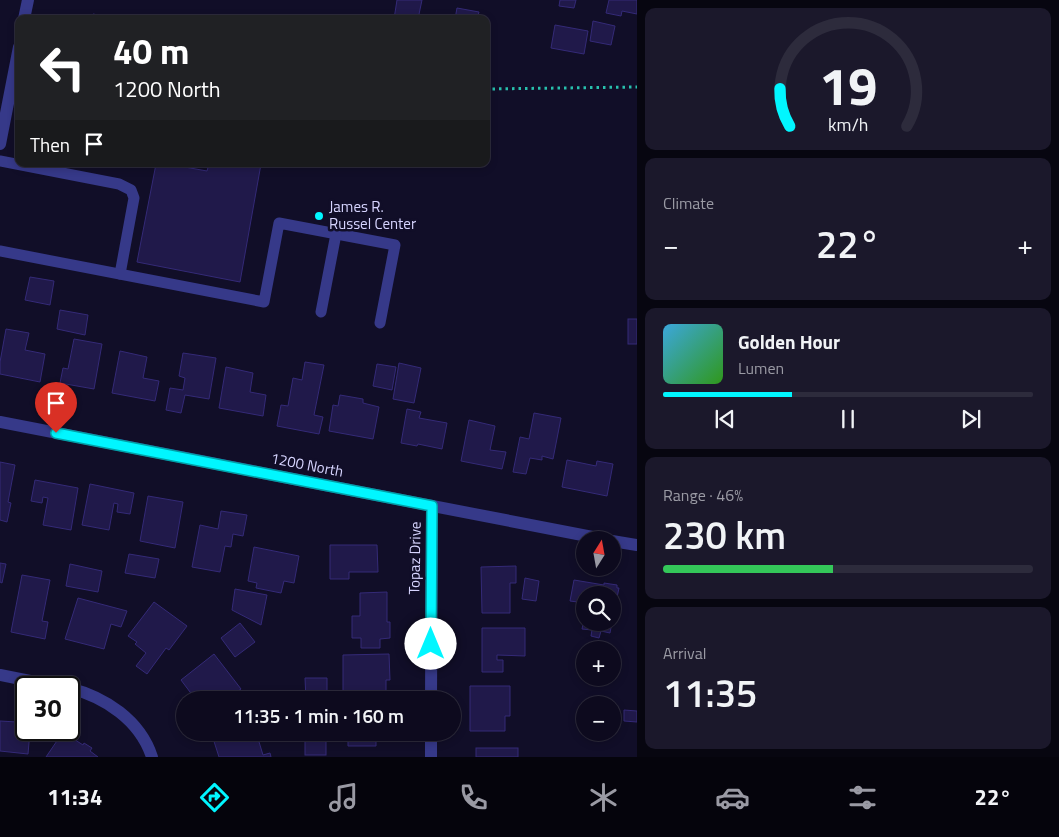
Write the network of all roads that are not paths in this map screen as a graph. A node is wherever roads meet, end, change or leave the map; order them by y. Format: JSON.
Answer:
{"nodes":[{"id":1,"x":28,"y":0,"type":"edge"},
{"id":2,"x":25,"y":15,"type":"edge"},
{"id":3,"x":15,"y":67,"type":"edge"},
{"id":4,"x":0,"y":144,"type":"edge"},
{"id":5,"x":0,"y":161,"type":"edge"},
{"id":6,"x":15,"y":164,"type":"edge"},
{"id":7,"x":31,"y":167,"type":"edge"},
{"id":8,"x":336,"y":234,"type":"junction"},
{"id":9,"x":0,"y":251,"type":"edge"},
{"id":10,"x":120,"y":274,"type":"junction"},
{"id":11,"x":321,"y":312,"type":"dead end"},
{"id":12,"x":380,"y":323,"type":"dead end"},
{"id":13,"x":0,"y":422,"type":"edge"},
{"id":14,"x":432,"y":506,"type":"junction"},
{"id":15,"x":576,"y":534,"type":"edge"},
{"id":16,"x":621,"y":542,"type":"edge"},
{"id":17,"x":636,"y":545,"type":"edge"},
{"id":18,"x":0,"y":675,"type":"edge"},
{"id":19,"x":15,"y":678,"type":"edge"},
{"id":20,"x":80,"y":691,"type":"edge"},
{"id":21,"x":431,"y":691,"type":"edge"},
{"id":22,"x":431,"y":741,"type":"edge"},
{"id":23,"x":152,"y":757,"type":"edge"},
{"id":24,"x":431,"y":757,"type":"edge"}],
"edges":[{"from":1,"to":2,"type":"street"},
{"from":3,"to":4,"type":"street"},
{"from":5,"to":6,"type":"lane"},
{"from":7,"to":10,"type":"lane"},
{"from":8,"to":10,"type":"lane"},
{"from":8,"to":11,"type":"lane"},
{"from":8,"to":12,"type":"lane"},
{"from":9,"to":10,"type":"lane"},
{"from":13,"to":14,"type":"street","name":"1200 North"},
{"from":14,"to":15,"type":"street","name":"1200 North"},
{"from":14,"to":21,"type":"street","name":"Topaz Drive"},
{"from":16,"to":17,"type":"street"},
{"from":18,"to":19,"type":"street"},
{"from":20,"to":23,"type":"street"},
{"from":22,"to":24,"type":"street"}]}
